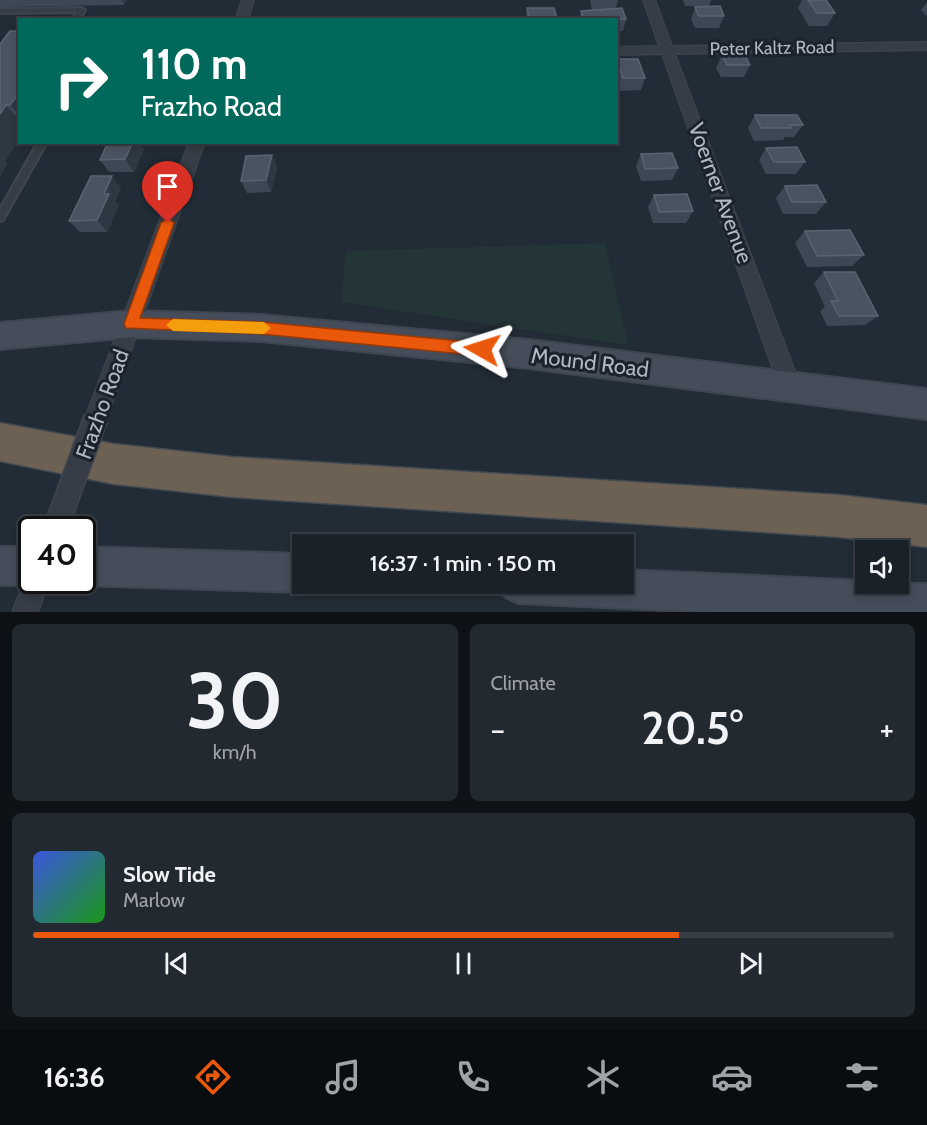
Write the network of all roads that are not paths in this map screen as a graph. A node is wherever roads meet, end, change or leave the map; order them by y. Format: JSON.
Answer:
{"nodes":[{"id":1,"x":248,"y":0,"type":"edge"},
{"id":2,"x":649,"y":0,"type":"edge"},
{"id":3,"x":0,"y":11,"type":"edge"},
{"id":4,"x":76,"y":18,"type":"edge"},
{"id":5,"x":242,"y":18,"type":"edge"},
{"id":6,"x":927,"y":46,"type":"edge"},
{"id":7,"x":668,"y":50,"type":"junction"},
{"id":8,"x":618,"y":51,"type":"edge"},
{"id":9,"x":42,"y":144,"type":"edge"},
{"id":10,"x":196,"y":144,"type":"edge"},
{"id":11,"x":0,"y":217,"type":"edge"},
{"id":12,"x":131,"y":324,"type":"junction"},
{"id":13,"x":0,"y":336,"type":"edge"},
{"id":14,"x":790,"y":387,"type":"junction"},
{"id":15,"x":927,"y":404,"type":"edge"},
{"id":16,"x":0,"y":442,"type":"edge"},
{"id":17,"x":60,"y":516,"type":"edge"},
{"id":18,"x":927,"y":526,"type":"edge"},
{"id":19,"x":0,"y":566,"type":"edge"},
{"id":20,"x":18,"y":566,"type":"edge"},
{"id":21,"x":96,"y":567,"type":"edge"},
{"id":22,"x":292,"y":573,"type":"edge"},
{"id":23,"x":634,"y":589,"type":"edge"},
{"id":24,"x":32,"y":594,"type":"edge"},
{"id":25,"x":927,"y":603,"type":"edge"},
{"id":26,"x":25,"y":612,"type":"edge"}],
"edges":[{"from":1,"to":5,"type":"street"},
{"from":2,"to":7,"type":"street","name":"Voerner Avenue"},
{"from":3,"to":4,"type":"lane"},
{"from":6,"to":7,"type":"street","name":"Peter Kaltz Road"},
{"from":7,"to":8,"type":"street","name":"Peter Kaltz Road"},
{"from":7,"to":14,"type":"street","name":"Voerner Avenue"},
{"from":9,"to":11,"type":"lane"},
{"from":10,"to":12,"type":"street","name":"Frazho Road"},
{"from":12,"to":13,"type":"street","name":"Mound Road"},
{"from":12,"to":14,"type":"street","name":"Mound Road"},
{"from":12,"to":17,"type":"street","name":"Frazho Road","bridge":true},
{"from":14,"to":15,"type":"street","name":"Mound Road"},
{"from":16,"to":18,"type":"highway"},
{"from":19,"to":20,"type":"street"},
{"from":21,"to":22,"type":"street"},
{"from":23,"to":25,"type":"street"},
{"from":24,"to":26,"type":"street"}]}
